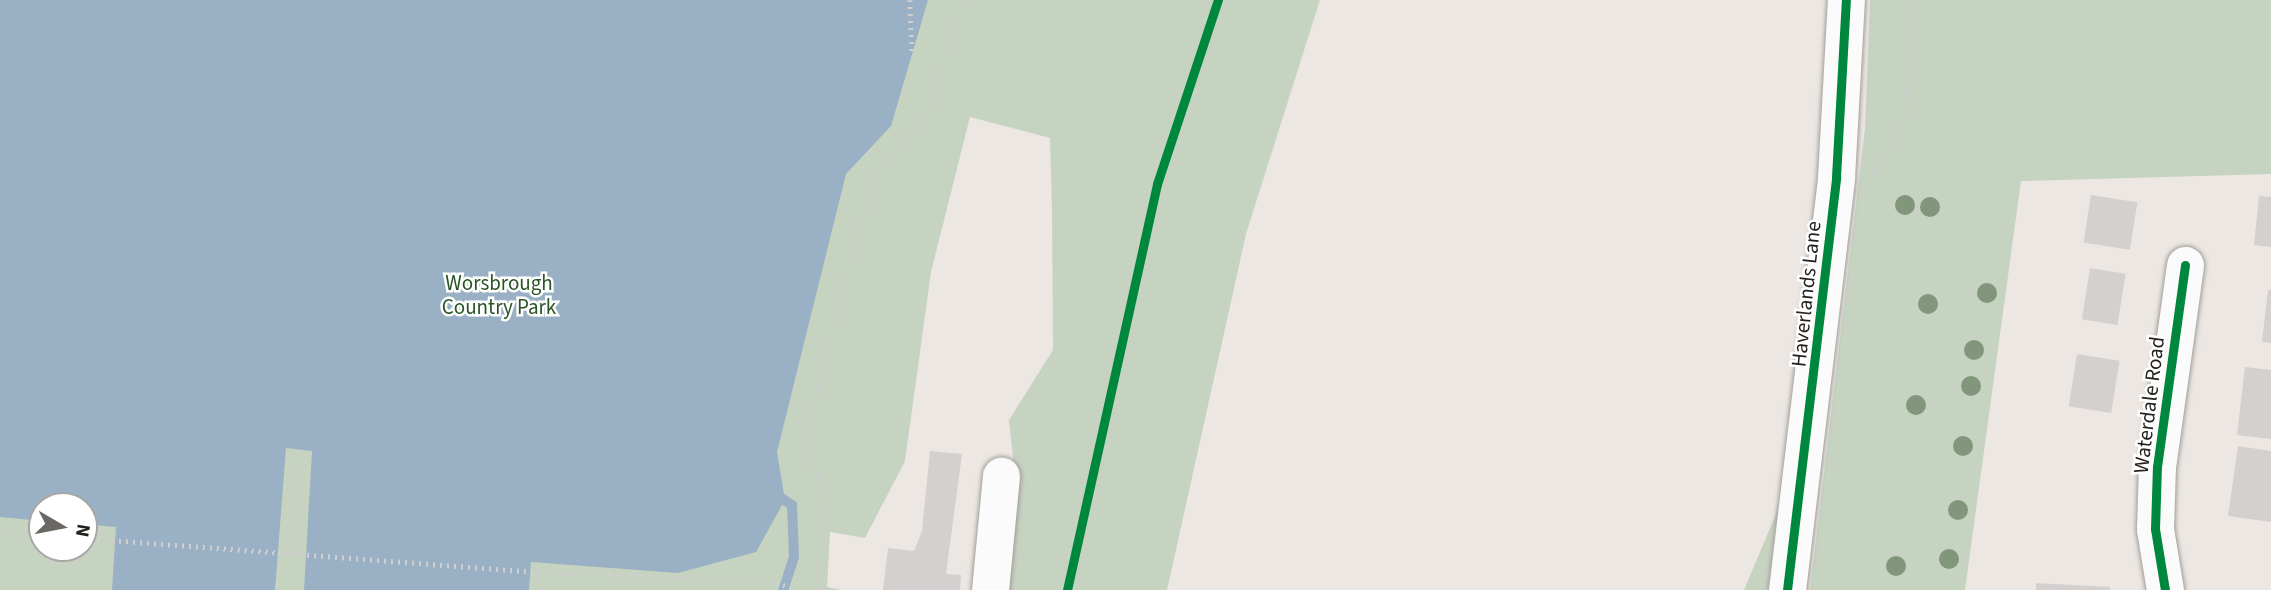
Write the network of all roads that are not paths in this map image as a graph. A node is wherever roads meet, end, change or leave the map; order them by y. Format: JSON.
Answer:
{"nodes":[{"id":1,"x":1846,"y":0,"type":"edge"},
{"id":2,"x":2185,"y":265,"type":"dead end"},
{"id":3,"x":1001,"y":476,"type":"dead end"},
{"id":4,"x":990,"y":590,"type":"edge"},
{"id":5,"x":1787,"y":590,"type":"edge"},
{"id":6,"x":2165,"y":590,"type":"edge"}],
"edges":[{"from":1,"to":5,"type":"street","name":"Haverlands Lane"},
{"from":2,"to":6,"type":"street","name":"Waterdale Road"},
{"from":3,"to":4,"type":"street"}]}
